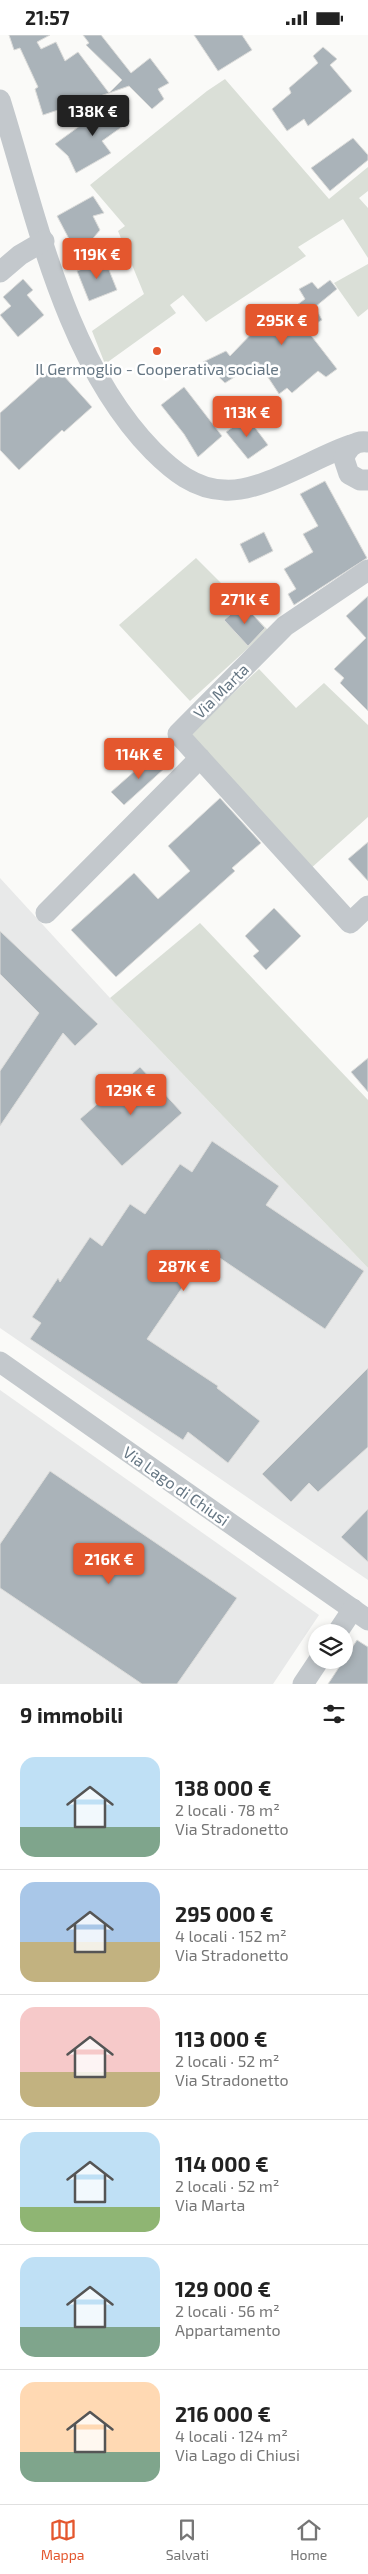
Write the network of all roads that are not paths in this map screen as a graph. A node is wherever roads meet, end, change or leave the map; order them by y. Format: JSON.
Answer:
{"nodes":[{"id":1,"x":0,"y":100,"type":"edge"},
{"id":2,"x":6,"y":143,"type":"edge"},
{"id":3,"x":44,"y":241,"type":"junction"},
{"id":4,"x":0,"y":272,"type":"edge"},
{"id":5,"x":363,"y":442,"type":"edge"},
{"id":6,"x":292,"y":471,"type":"junction"},
{"id":7,"x":360,"y":480,"type":"edge"},
{"id":8,"x":368,"y":570,"type":"edge"},
{"id":9,"x":200,"y":758,"type":"junction"},
{"id":10,"x":368,"y":906,"type":"edge"},
{"id":11,"x":46,"y":913,"type":"dead end"},
{"id":12,"x":0,"y":1362,"type":"edge"},
{"id":13,"x":360,"y":1615,"type":"edge"},
{"id":14,"x":349,"y":1624,"type":"edge"},
{"id":15,"x":313,"y":1669,"type":"edge"},
{"id":16,"x":303,"y":1684,"type":"edge"}],
"edges":[{"from":1,"to":2,"type":"street"},
{"from":2,"to":3,"type":"street"},
{"from":3,"to":4,"type":"street"},
{"from":3,"to":6,"type":"street"},
{"from":5,"to":6,"type":"street"},
{"from":5,"to":7,"type":"street"},
{"from":6,"to":7,"type":"street"},
{"from":8,"to":9,"type":"street","name":"Via Marta"},
{"from":9,"to":10,"type":"street"},
{"from":9,"to":11,"type":"street"},
{"from":12,"to":13,"type":"street","name":"Via Lago di Chiusi"},
{"from":13,"to":14,"type":"street"},
{"from":15,"to":16,"type":"street"}]}
